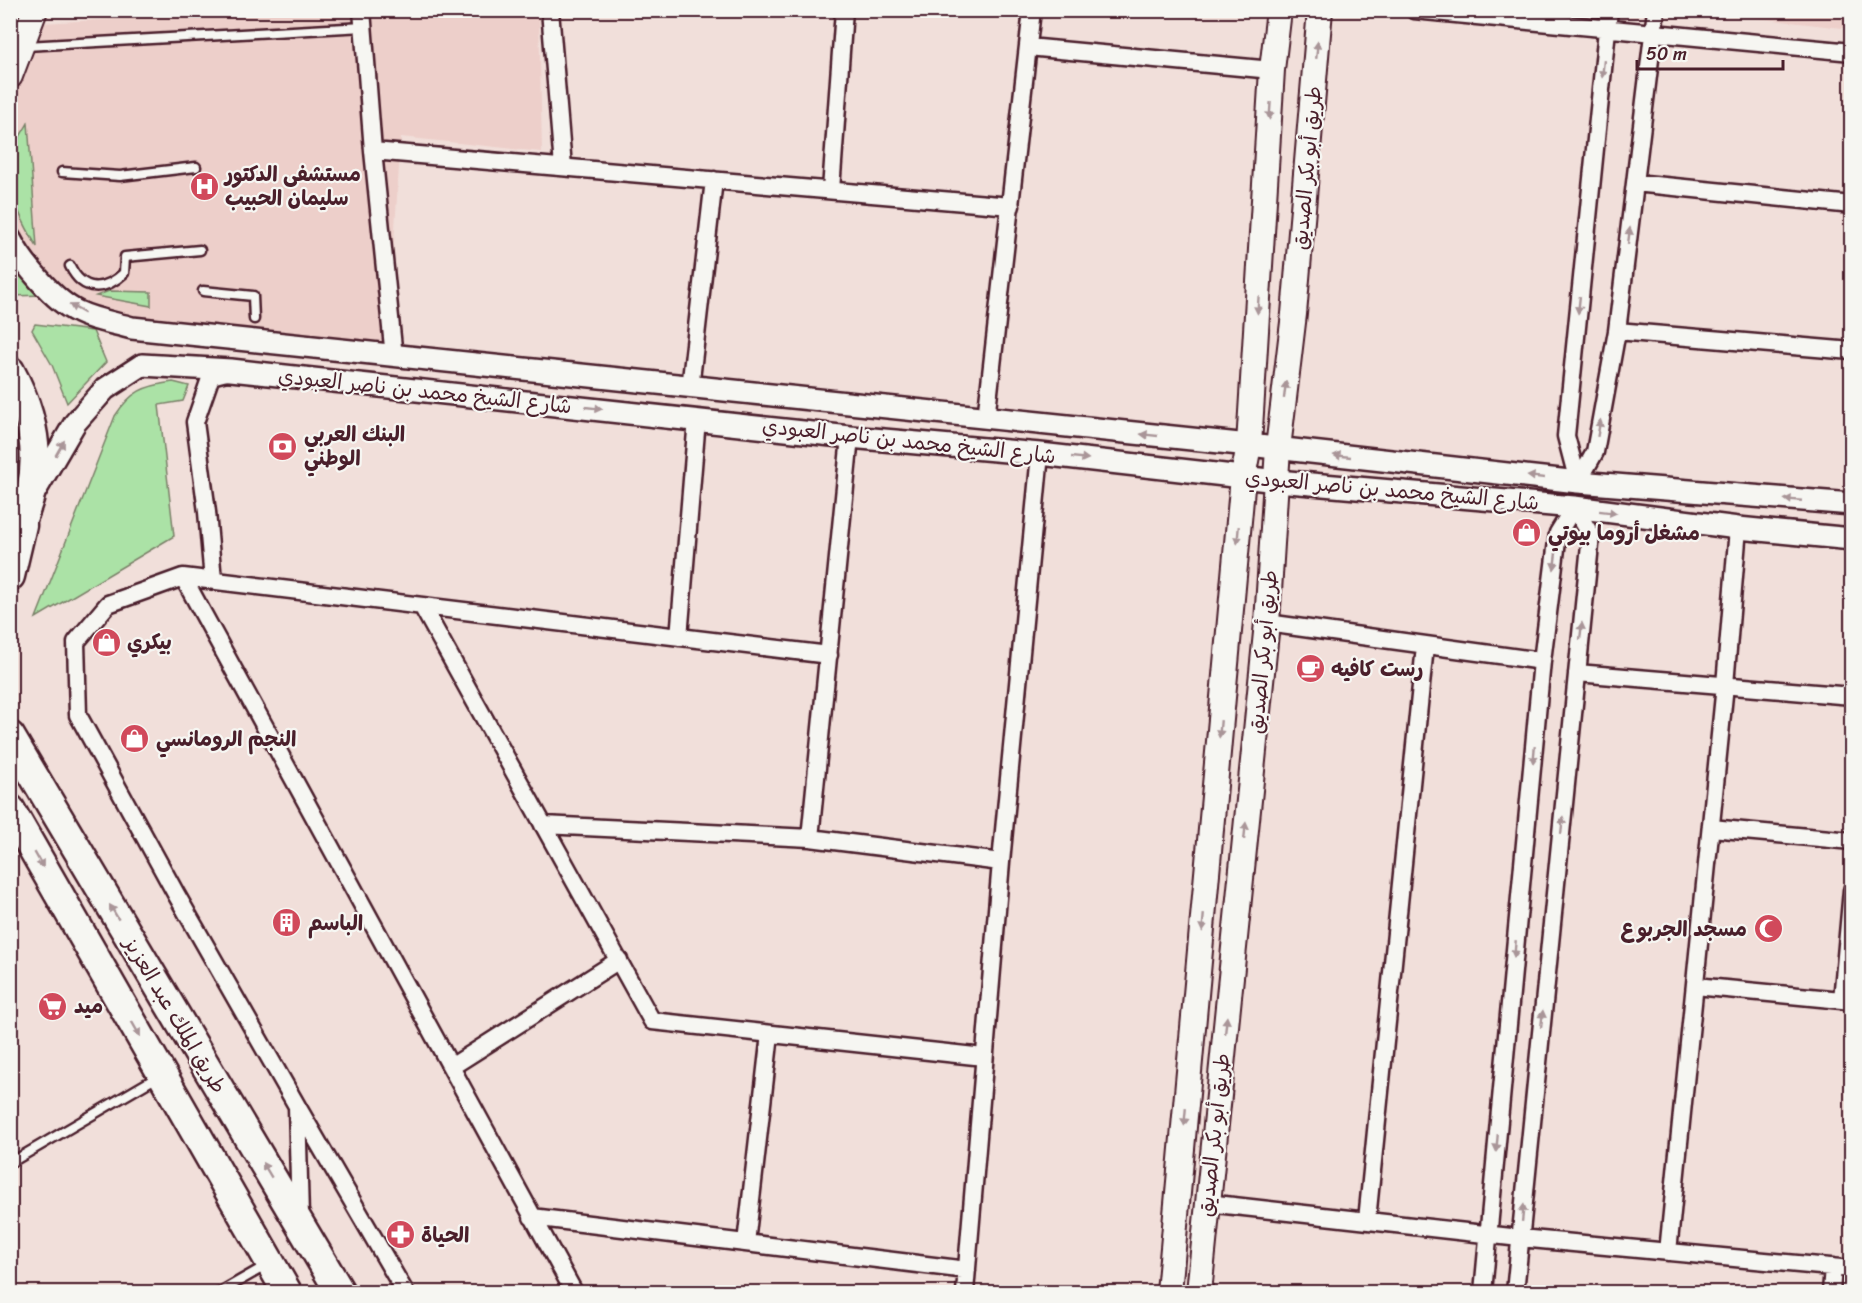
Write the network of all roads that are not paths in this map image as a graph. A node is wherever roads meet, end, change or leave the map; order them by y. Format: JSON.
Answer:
{"nodes":[{"id":1,"x":35,"y":10,"type":"edge"},
{"id":2,"x":550,"y":10,"type":"edge"},
{"id":3,"x":844,"y":10,"type":"edge"},
{"id":4,"x":1032,"y":10,"type":"edge"},
{"id":5,"x":1278,"y":10,"type":"edge"},
{"id":6,"x":1320,"y":10,"type":"edge"},
{"id":7,"x":1414,"y":10,"type":"edge"},
{"id":8,"x":1609,"y":10,"type":"edge"},
{"id":9,"x":1656,"y":10,"type":"edge"},
{"id":10,"x":363,"y":19,"type":"edge"},
{"id":11,"x":1607,"y":29,"type":"junction"},
{"id":12,"x":1654,"y":34,"type":"junction"},
{"id":13,"x":24,"y":46,"type":"junction"},
{"id":14,"x":1028,"y":48,"type":"junction"},
{"id":15,"x":1851,"y":52,"type":"edge"},
{"id":16,"x":1272,"y":70,"type":"junction"},
{"id":17,"x":10,"y":76,"type":"edge"},
{"id":18,"x":373,"y":151,"type":"junction"},
{"id":19,"x":196,"y":167,"type":"dead end"},
{"id":20,"x":563,"y":167,"type":"junction"},
{"id":21,"x":63,"y":172,"type":"dead end"},
{"id":22,"x":714,"y":180,"type":"junction"},
{"id":23,"x":1635,"y":183,"type":"junction"},
{"id":24,"x":831,"y":190,"type":"junction"},
{"id":25,"x":1851,"y":205,"type":"edge"},
{"id":26,"x":1011,"y":206,"type":"junction"},
{"id":27,"x":10,"y":239,"type":"edge"},
{"id":28,"x":200,"y":250,"type":"dead end"},
{"id":29,"x":70,"y":266,"type":"dead end"},
{"id":30,"x":203,"y":291,"type":"dead end"},
{"id":31,"x":254,"y":319,"type":"dead end"},
{"id":32,"x":1617,"y":331,"type":"junction"},
{"id":33,"x":1851,"y":351,"type":"edge"},
{"id":34,"x":394,"y":357,"type":"junction"},
{"id":35,"x":231,"y":370,"type":"junction"},
{"id":36,"x":10,"y":371,"type":"edge"},
{"id":37,"x":690,"y":388,"type":"junction"},
{"id":38,"x":697,"y":419,"type":"junction"},
{"id":39,"x":986,"y":419,"type":"junction"},
{"id":40,"x":850,"y":437,"type":"junction"},
{"id":41,"x":1249,"y":445,"type":"junction"},
{"id":42,"x":1278,"y":448,"type":"junction"},
{"id":43,"x":1040,"y":454,"type":"junction"},
{"id":44,"x":1243,"y":477,"type":"junction"},
{"id":45,"x":1277,"y":481,"type":"junction"},
{"id":46,"x":1578,"y":482,"type":"junction"},
{"id":47,"x":1851,"y":504,"type":"edge"},
{"id":48,"x":1574,"y":507,"type":"junction"},
{"id":49,"x":22,"y":521,"type":"edge"},
{"id":50,"x":1738,"y":528,"type":"junction"},
{"id":51,"x":1851,"y":539,"type":"edge"},
{"id":52,"x":10,"y":576,"type":"edge"},
{"id":53,"x":183,"y":577,"type":"junction"},
{"id":54,"x":213,"y":580,"type":"junction"},
{"id":55,"x":422,"y":606,"type":"junction"},
{"id":56,"x":1267,"y":622,"type":"junction"},
{"id":57,"x":679,"y":637,"type":"junction"},
{"id":58,"x":1425,"y":646,"type":"junction"},
{"id":59,"x":829,"y":655,"type":"junction"},
{"id":60,"x":1542,"y":661,"type":"junction"},
{"id":61,"x":1577,"y":673,"type":"junction"},
{"id":62,"x":1725,"y":685,"type":"junction"},
{"id":63,"x":1851,"y":696,"type":"edge"},
{"id":64,"x":11,"y":738,"type":"edge"},
{"id":65,"x":10,"y":809,"type":"edge"},
{"id":66,"x":543,"y":825,"type":"junction"},
{"id":67,"x":1711,"y":828,"type":"junction"},
{"id":68,"x":810,"y":838,"type":"junction"},
{"id":69,"x":1851,"y":841,"type":"edge"},
{"id":70,"x":1001,"y":862,"type":"junction"},
{"id":71,"x":1851,"y":891,"type":"edge"},
{"id":72,"x":619,"y":960,"type":"junction"},
{"id":73,"x":1695,"y":986,"type":"junction"},
{"id":74,"x":1847,"y":1001,"type":"edge"},
{"id":75,"x":770,"y":1034,"type":"junction"},
{"id":76,"x":984,"y":1057,"type":"junction"},
{"id":77,"x":451,"y":1067,"type":"junction"},
{"id":78,"x":162,"y":1075,"type":"junction"},
{"id":79,"x":297,"y":1106,"type":"junction"},
{"id":80,"x":10,"y":1163,"type":"edge"},
{"id":81,"x":1207,"y":1203,"type":"junction"},
{"id":82,"x":532,"y":1217,"type":"junction"},
{"id":83,"x":1367,"y":1220,"type":"junction"},
{"id":84,"x":301,"y":1226,"type":"junction"},
{"id":85,"x":1488,"y":1234,"type":"junction"},
{"id":86,"x":1520,"y":1238,"type":"junction"},
{"id":87,"x":746,"y":1243,"type":"junction"},
{"id":88,"x":1668,"y":1252,"type":"junction"},
{"id":89,"x":270,"y":1263,"type":"junction"},
{"id":90,"x":1833,"y":1267,"type":"junction"},
{"id":91,"x":1851,"y":1269,"type":"edge"},
{"id":92,"x":967,"y":1270,"type":"junction"},
{"id":93,"x":969,"y":1292,"type":"edge"},
{"id":94,"x":220,"y":1293,"type":"edge"},
{"id":95,"x":287,"y":1293,"type":"edge"},
{"id":96,"x":340,"y":1293,"type":"edge"},
{"id":97,"x":405,"y":1293,"type":"edge"},
{"id":98,"x":574,"y":1293,"type":"edge"},
{"id":99,"x":1169,"y":1293,"type":"edge"},
{"id":100,"x":1199,"y":1293,"type":"edge"},
{"id":101,"x":1483,"y":1293,"type":"edge"},
{"id":102,"x":1515,"y":1293,"type":"edge"},
{"id":103,"x":1830,"y":1293,"type":"edge"}],
"edges":[{"from":1,"to":13,"type":"main road"},
{"from":2,"to":20,"type":"street"},
{"from":3,"to":24,"type":"street"},
{"from":4,"to":14,"type":"street"},
{"from":5,"to":16,"type":"main road","name":"طريق أبو بكر الصديق"},
{"from":42,"to":6,"type":"main road","name":"طريق أبو بكر الصديق","one_way":true},
{"from":7,"to":11,"type":"street"},
{"from":8,"to":11,"type":"street"},
{"from":9,"to":12,"type":"street"},
{"from":10,"to":13,"type":"lane"},
{"from":10,"to":18,"type":"street"},
{"from":11,"to":12,"type":"street"},
{"from":11,"to":46,"type":"street","one_way":true},
{"from":12,"to":15,"type":"street"},
{"from":12,"to":23,"type":"street"},
{"from":13,"to":17,"type":"main road"},
{"from":14,"to":16,"type":"street"},
{"from":14,"to":26,"type":"street"},
{"from":16,"to":41,"type":"main road","name":"طريق أبو بكر الصديق","one_way":true},
{"from":18,"to":20,"type":"street"},
{"from":18,"to":34,"type":"street"},
{"from":19,"to":21,"type":"lane"},
{"from":20,"to":22,"type":"street"},
{"from":22,"to":24,"type":"street"},
{"from":22,"to":37,"type":"street"},
{"from":23,"to":25,"type":"street"},
{"from":32,"to":23,"type":"street","one_way":true},
{"from":24,"to":26,"type":"street"},
{"from":26,"to":39,"type":"street"},
{"from":34,"to":27,"type":"street","name":"شارع الشيخ محمد بن ناصر العبودي","one_way":true},
{"from":28,"to":29,"type":"lane"},
{"from":30,"to":31,"type":"lane"},
{"from":32,"to":33,"type":"street"},
{"from":46,"to":32,"type":"street","one_way":true},
{"from":34,"to":37,"type":"street","name":"شارع الشيخ محمد بن ناصر العبودي"},
{"from":35,"to":38,"type":"street","name":"شارع الشيخ محمد بن ناصر العبودي","one_way":true},
{"from":49,"to":35,"type":"street","name":"شارع الشيخ محمد بن ناصر العبودي","one_way":true},
{"from":35,"to":54,"type":"street"},
{"from":36,"to":49,"type":"highway"},
{"from":37,"to":39,"type":"street","name":"شارع الشيخ محمد بن ناصر العبودي"},
{"from":38,"to":40,"type":"street","name":"شارع الشيخ محمد بن ناصر العبودي"},
{"from":38,"to":57,"type":"street"},
{"from":41,"to":39,"type":"street","name":"شارع الشيخ محمد بن ناصر العبودي","one_way":true},
{"from":40,"to":43,"type":"street","name":"شارع الشيخ محمد بن ناصر العبودي"},
{"from":40,"to":59,"type":"street"},
{"from":41,"to":42,"type":"street","name":"شارع الشيخ محمد بن ناصر العبودي"},
{"from":41,"to":44,"type":"main road","name":"طريق أبو بكر الصديق"},
{"from":42,"to":45,"type":"main road","name":"طريق أبو بكر الصديق"},
{"from":46,"to":42,"type":"street","name":"شارع الشيخ محمد بن ناصر العبودي","one_way":true},
{"from":43,"to":44,"type":"street","name":"شارع الشيخ محمد بن ناصر العبودي","one_way":true},
{"from":43,"to":70,"type":"street"},
{"from":44,"to":45,"type":"street","name":"شارع الشيخ محمد بن ناصر العبودي"},
{"from":44,"to":99,"type":"main road","name":"طريق أبو بكر الصديق","one_way":true},
{"from":45,"to":48,"type":"street","name":"شارع الشيخ محمد بن ناصر العبودي"},
{"from":45,"to":56,"type":"main road","name":"طريق أبو بكر الصديق"},
{"from":47,"to":46,"type":"street","name":"شارع الشيخ محمد بن ناصر العبودي","one_way":true},
{"from":48,"to":50,"type":"street","name":"شارع الشيخ محمد بن ناصر العبودي","one_way":true},
{"from":48,"to":60,"type":"street","one_way":true},
{"from":61,"to":48,"type":"street","one_way":true},
{"from":49,"to":52,"type":"highway"},
{"from":50,"to":51,"type":"street","name":"شارع الشيخ محمد بن ناصر العبودي"},
{"from":50,"to":62,"type":"street"},
{"from":53,"to":54,"type":"street"},
{"from":53,"to":77,"type":"street"},
{"from":53,"to":79,"type":"street"},
{"from":54,"to":55,"type":"street"},
{"from":55,"to":57,"type":"street"},
{"from":55,"to":66,"type":"street"},
{"from":56,"to":58,"type":"street"},
{"from":81,"to":56,"type":"main road","name":"طريق أبو بكر الصديق","one_way":true},
{"from":57,"to":59,"type":"street"},
{"from":58,"to":60,"type":"street"},
{"from":58,"to":83,"type":"street"},
{"from":59,"to":68,"type":"street"},
{"from":60,"to":85,"type":"street","one_way":true},
{"from":61,"to":62,"type":"street"},
{"from":86,"to":61,"type":"street","one_way":true},
{"from":62,"to":63,"type":"street"},
{"from":62,"to":67,"type":"street"},
{"from":84,"to":64,"type":"highway","name":"طريق الملك عبد العزيز","one_way":true},
{"from":65,"to":78,"type":"highway","name":"طريق الملك عبد العزيز","one_way":true},
{"from":66,"to":68,"type":"street"},
{"from":66,"to":72,"type":"street"},
{"from":67,"to":69,"type":"street"},
{"from":67,"to":73,"type":"street"},
{"from":68,"to":70,"type":"street"},
{"from":70,"to":76,"type":"street"},
{"from":71,"to":74,"type":"street"},
{"from":72,"to":75,"type":"street"},
{"from":72,"to":77,"type":"street"},
{"from":73,"to":74,"type":"street"},
{"from":73,"to":88,"type":"street"},
{"from":75,"to":76,"type":"street"},
{"from":75,"to":87,"type":"street"},
{"from":76,"to":92,"type":"street"},
{"from":77,"to":82,"type":"street"},
{"from":78,"to":80,"type":"lane"},
{"from":78,"to":89,"type":"highway","name":"طريق الملك عبد العزيز"},
{"from":79,"to":84,"type":"street"},
{"from":79,"to":97,"type":"street"},
{"from":81,"to":83,"type":"street"},
{"from":81,"to":100,"type":"main road","name":"طريق أبو بكر الصديق"},
{"from":82,"to":87,"type":"street"},
{"from":82,"to":98,"type":"street"},
{"from":83,"to":85,"type":"street"},
{"from":84,"to":96,"type":"highway","name":"طريق الملك عبد العزيز"},
{"from":85,"to":86,"type":"street"},
{"from":85,"to":101,"type":"street"},
{"from":86,"to":88,"type":"street"},
{"from":86,"to":102,"type":"street"},
{"from":87,"to":92,"type":"street"},
{"from":88,"to":90,"type":"street"},
{"from":89,"to":94,"type":"lane"},
{"from":89,"to":95,"type":"highway","name":"طريق الملك عبد العزيز"},
{"from":90,"to":91,"type":"street"},
{"from":90,"to":103,"type":"street"},
{"from":92,"to":93,"type":"street"}]}
